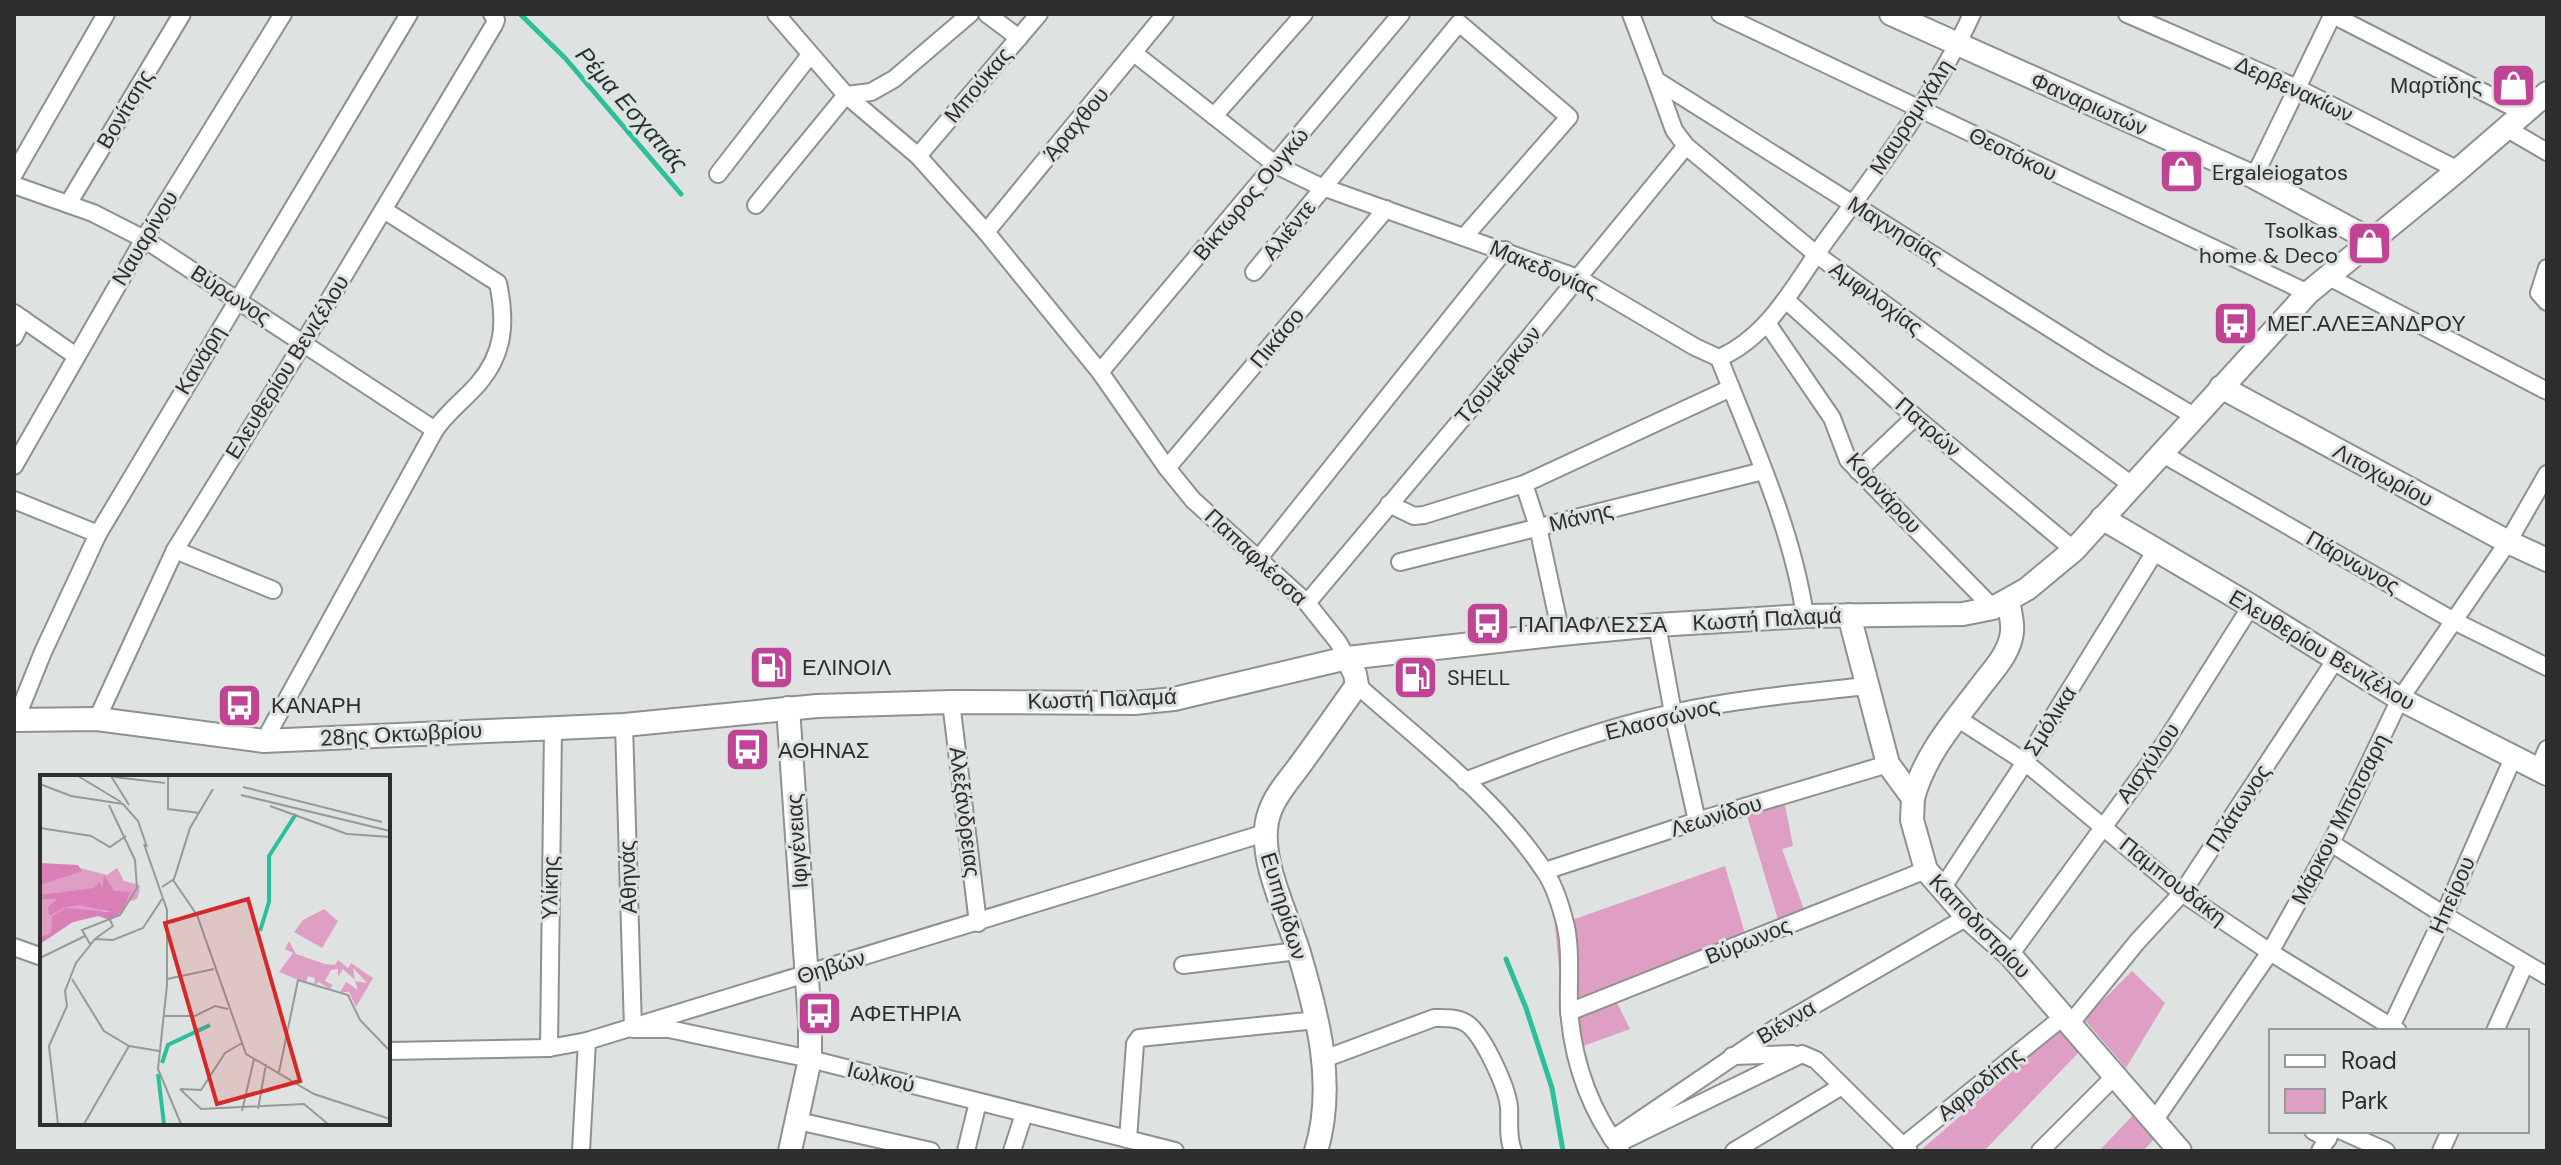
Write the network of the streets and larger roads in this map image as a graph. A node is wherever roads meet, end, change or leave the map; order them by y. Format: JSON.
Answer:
{"nodes":[{"id":1,"x":106,"y":14,"type":"edge"},
{"id":2,"x":182,"y":14,"type":"edge"},
{"id":3,"x":283,"y":14,"type":"edge"},
{"id":4,"x":409,"y":14,"type":"edge"},
{"id":5,"x":776,"y":14,"type":"edge"},
{"id":6,"x":970,"y":14,"type":"edge"},
{"id":7,"x":987,"y":14,"type":"edge"},
{"id":8,"x":1039,"y":14,"type":"edge"},
{"id":9,"x":1165,"y":14,"type":"edge"},
{"id":10,"x":1401,"y":14,"type":"edge"},
{"id":11,"x":1631,"y":14,"type":"edge"},
{"id":12,"x":1720,"y":14,"type":"edge"},
{"id":13,"x":1891,"y":14,"type":"edge"},
{"id":14,"x":1972,"y":14,"type":"edge"},
{"id":15,"x":2127,"y":14,"type":"edge"},
{"id":16,"x":2332,"y":14,"type":"edge"},
{"id":17,"x":1301,"y":15,"type":"edge"},
{"id":18,"x":493,"y":19,"type":"edge"},
{"id":19,"x":1019,"y":38,"type":"junction"},
{"id":20,"x":1958,"y":44,"type":"junction"},
{"id":21,"x":1134,"y":53,"type":"junction"},
{"id":22,"x":810,"y":55,"type":"junction"},
{"id":23,"x":1656,"y":80,"type":"junction"},
{"id":24,"x":2297,"y":88,"type":"junction"},
{"id":25,"x":2547,"y":93,"type":"edge"},
{"id":26,"x":846,"y":95,"type":"junction"},
{"id":27,"x":1919,"y":109,"type":"junction"},
{"id":28,"x":2524,"y":113,"type":"junction"},
{"id":29,"x":1214,"y":116,"type":"junction"},
{"id":30,"x":2506,"y":128,"type":"junction"},
{"id":31,"x":1686,"y":146,"type":"junction"},
{"id":32,"x":2547,"y":152,"type":"edge"},
{"id":33,"x":918,"y":156,"type":"junction"},
{"id":34,"x":1276,"y":165,"type":"junction"},
{"id":35,"x":2458,"y":170,"type":"junction"},
{"id":36,"x":14,"y":174,"type":"edge"},
{"id":37,"x":718,"y":174,"type":"dead end"},
{"id":38,"x":2254,"y":177,"type":"junction"},
{"id":39,"x":14,"y":185,"type":"edge"},
{"id":40,"x":1323,"y":187,"type":"junction"},
{"id":41,"x":68,"y":204,"type":"junction"},
{"id":42,"x":1853,"y":204,"type":"junction"},
{"id":43,"x":756,"y":205,"type":"dead end"},
{"id":44,"x":1386,"y":209,"type":"junction"},
{"id":45,"x":384,"y":210,"type":"junction"},
{"id":46,"x":986,"y":232,"type":"junction"},
{"id":47,"x":1464,"y":237,"type":"junction"},
{"id":48,"x":144,"y":239,"type":"junction"},
{"id":49,"x":2371,"y":240,"type":"junction"},
{"id":50,"x":1505,"y":250,"type":"junction"},
{"id":51,"x":1816,"y":254,"type":"junction"},
{"id":52,"x":2547,"y":268,"type":"edge"},
{"id":53,"x":1254,"y":272,"type":"dead end"},
{"id":54,"x":2327,"y":276,"type":"junction"},
{"id":55,"x":1578,"y":278,"type":"junction"},
{"id":56,"x":2308,"y":293,"type":"junction"},
{"id":57,"x":237,"y":298,"type":"junction"},
{"id":58,"x":1786,"y":300,"type":"junction"},
{"id":59,"x":2547,"y":302,"type":"edge"},
{"id":60,"x":19,"y":316,"type":"edge"},
{"id":61,"x":1767,"y":323,"type":"junction"},
{"id":62,"x":14,"y":337,"type":"edge"},
{"id":63,"x":304,"y":342,"type":"junction"},
{"id":64,"x":76,"y":356,"type":"junction"},
{"id":65,"x":1719,"y":358,"type":"junction"},
{"id":66,"x":1100,"y":372,"type":"junction"},
{"id":67,"x":2221,"y":387,"type":"junction"},
{"id":68,"x":1731,"y":388,"type":"junction"},
{"id":69,"x":2547,"y":391,"type":"edge"},
{"id":70,"x":2194,"y":416,"type":"junction"},
{"id":71,"x":1915,"y":417,"type":"junction"},
{"id":72,"x":435,"y":430,"type":"junction"},
{"id":73,"x":2161,"y":453,"type":"junction"},
{"id":74,"x":14,"y":466,"type":"edge"},
{"id":75,"x":1167,"y":468,"type":"junction"},
{"id":76,"x":1763,"y":471,"type":"junction"},
{"id":77,"x":1858,"y":471,"type":"junction"},
{"id":78,"x":2547,"y":474,"type":"edge"},
{"id":79,"x":1524,"y":484,"type":"junction"},
{"id":80,"x":2132,"y":485,"type":"junction"},
{"id":81,"x":14,"y":500,"type":"edge"},
{"id":82,"x":1389,"y":504,"type":"junction"},
{"id":83,"x":2102,"y":518,"type":"junction"},
{"id":84,"x":1538,"y":527,"type":"junction"},
{"id":85,"x":98,"y":534,"type":"junction"},
{"id":86,"x":2508,"y":542,"type":"junction"},
{"id":87,"x":175,"y":550,"type":"junction"},
{"id":88,"x":2074,"y":550,"type":"junction"},
{"id":89,"x":2156,"y":550,"type":"junction"},
{"id":90,"x":1259,"y":558,"type":"junction"},
{"id":91,"x":2547,"y":560,"type":"edge"},
{"id":92,"x":1400,"y":562,"type":"dead end"},
{"id":93,"x":273,"y":590,"type":"dead end"},
{"id":94,"x":1307,"y":603,"type":"junction"},
{"id":95,"x":2001,"y":604,"type":"junction"},
{"id":96,"x":2251,"y":606,"type":"junction"},
{"id":97,"x":1849,"y":615,"type":"junction"},
{"id":98,"x":1805,"y":616,"type":"junction"},
{"id":99,"x":2454,"y":621,"type":"junction"},
{"id":100,"x":1657,"y":625,"type":"junction"},
{"id":101,"x":1561,"y":634,"type":"junction"},
{"id":102,"x":1347,"y":658,"type":"junction"},
{"id":103,"x":2336,"y":659,"type":"junction"},
{"id":104,"x":2547,"y":667,"type":"edge"},
{"id":105,"x":1357,"y":685,"type":"junction"},
{"id":106,"x":1867,"y":686,"type":"junction"},
{"id":107,"x":2400,"y":699,"type":"junction"},
{"id":108,"x":951,"y":702,"type":"junction"},
{"id":109,"x":788,"y":708,"type":"junction"},
{"id":110,"x":1673,"y":713,"type":"junction"},
{"id":111,"x":1957,"y":718,"type":"junction"},
{"id":112,"x":97,"y":719,"type":"junction"},
{"id":113,"x":15,"y":720,"type":"edge"},
{"id":114,"x":624,"y":725,"type":"junction"},
{"id":115,"x":553,"y":728,"type":"junction"},
{"id":116,"x":264,"y":741,"type":"junction"},
{"id":117,"x":2547,"y":749,"type":"edge"},
{"id":118,"x":2513,"y":758,"type":"junction"},
{"id":119,"x":2025,"y":762,"type":"junction"},
{"id":120,"x":1888,"y":764,"type":"junction"},
{"id":121,"x":2543,"y":772,"type":"edge"},
{"id":122,"x":1465,"y":781,"type":"junction"},
{"id":123,"x":1913,"y":798,"type":"junction"},
{"id":124,"x":1697,"y":821,"type":"junction"},
{"id":125,"x":2104,"y":826,"type":"junction"},
{"id":126,"x":1265,"y":833,"type":"junction"},
{"id":127,"x":2331,"y":843,"type":"junction"},
{"id":128,"x":1926,"y":870,"type":"junction"},
{"id":129,"x":1545,"y":871,"type":"junction"},
{"id":130,"x":1941,"y":890,"type":"junction"},
{"id":131,"x":2182,"y":893,"type":"junction"},
{"id":132,"x":2444,"y":915,"type":"junction"},
{"id":133,"x":1967,"y":917,"type":"junction"},
{"id":134,"x":978,"y":923,"type":"junction"},
{"id":135,"x":14,"y":947,"type":"edge"},
{"id":136,"x":1298,"y":951,"type":"junction"},
{"id":137,"x":2270,"y":952,"type":"junction"},
{"id":138,"x":2010,"y":955,"type":"junction"},
{"id":139,"x":40,"y":956,"type":"edge"},
{"id":140,"x":2525,"y":964,"type":"junction"},
{"id":141,"x":1183,"y":965,"type":"dead end"},
{"id":142,"x":806,"y":975,"type":"junction"},
{"id":143,"x":2547,"y":976,"type":"edge"},
{"id":144,"x":1569,"y":1012,"type":"junction"},
{"id":145,"x":1317,"y":1020,"type":"junction"},
{"id":146,"x":2066,"y":1021,"type":"junction"},
{"id":147,"x":633,"y":1029,"type":"junction"},
{"id":148,"x":2391,"y":1029,"type":"edge"},
{"id":149,"x":2393,"y":1029,"type":"edge"},
{"id":150,"x":2496,"y":1029,"type":"edge"},
{"id":151,"x":587,"y":1041,"type":"junction"},
{"id":152,"x":549,"y":1048,"type":"junction"},
{"id":153,"x":390,"y":1051,"type":"edge"},
{"id":154,"x":1802,"y":1054,"type":"junction"},
{"id":155,"x":1731,"y":1056,"type":"junction"},
{"id":156,"x":810,"y":1059,"type":"junction"},
{"id":157,"x":1324,"y":1059,"type":"junction"},
{"id":158,"x":2116,"y":1075,"type":"junction"},
{"id":159,"x":1842,"y":1086,"type":"junction"},
{"id":160,"x":978,"y":1102,"type":"junction"},
{"id":161,"x":1024,"y":1114,"type":"junction"},
{"id":162,"x":798,"y":1121,"type":"junction"},
{"id":163,"x":2327,"y":1137,"type":"edge"},
{"id":164,"x":2164,"y":1140,"type":"edge"},
{"id":165,"x":1121,"y":1142,"type":"edge"},
{"id":166,"x":1617,"y":1145,"type":"edge"},
{"id":167,"x":1906,"y":1148,"type":"edge"},
{"id":168,"x":581,"y":1151,"type":"edge"},
{"id":169,"x":790,"y":1151,"type":"edge"},
{"id":170,"x":931,"y":1151,"type":"edge"},
{"id":171,"x":966,"y":1151,"type":"edge"},
{"id":172,"x":1012,"y":1151,"type":"edge"},
{"id":173,"x":1175,"y":1151,"type":"edge"},
{"id":174,"x":1316,"y":1151,"type":"edge"},
{"id":175,"x":1513,"y":1151,"type":"edge"},
{"id":176,"x":1734,"y":1151,"type":"edge"},
{"id":177,"x":2040,"y":1151,"type":"edge"},
{"id":178,"x":2386,"y":1151,"type":"edge"}],
"edges":[{"from":1,"to":36,"type":"street"},
{"from":2,"to":41,"type":"street","name":"Βονίτσης"},
{"from":3,"to":48,"type":"street","name":"Ναυαρίνου"},
{"from":4,"to":57,"type":"street","name":"Κανάρη"},
{"from":5,"to":22,"type":"street","name":"Παπαφλέσσα"},
{"from":6,"to":26,"type":"street"},
{"from":7,"to":19,"type":"street"},
{"from":8,"to":19,"type":"street","name":"Μπούκας"},
{"from":9,"to":21,"type":"street","name":"Άραχθου"},
{"from":10,"to":34,"type":"street","name":"Βίκτωρος Ουγκώ"},
{"from":11,"to":23,"type":"street"},
{"from":12,"to":27,"type":"street","name":"Θεοτόκου"},
{"from":13,"to":20,"type":"street","name":"Φαναριωτών"},
{"from":14,"to":20,"type":"street","name":"Μαυρομιχάλη"},
{"from":15,"to":24,"type":"street","name":"Δερβενακίων"},
{"from":16,"to":24,"type":"street"},
{"from":16,"to":28,"type":"street"},
{"from":17,"to":29,"type":"street"},
{"from":18,"to":45,"type":"street","name":"Ελευθερίου Βενιζέλου"},
{"from":19,"to":33,"type":"street","name":"Μπούκας"},
{"from":20,"to":27,"type":"street","name":"Μαυρομιχάλη"},
{"from":20,"to":38,"type":"street","name":"Φαναριωτών"},
{"from":21,"to":29,"type":"street","name":"Μακεδονίας"},
{"from":21,"to":46,"type":"street","name":"Άραχθου"},
{"from":22,"to":26,"type":"street","name":"Παπαφλέσσα"},
{"from":22,"to":37,"type":"street"},
{"from":23,"to":31,"type":"street","name":"Αμφιλοχίας"},
{"from":23,"to":42,"type":"street","name":"Μαγνησίας"},
{"from":24,"to":35,"type":"street","name":"Δερβενακίων"},
{"from":24,"to":38,"type":"street"},
{"from":25,"to":28,"type":"street","name":"Κωστή Παλαμά"},
{"from":26,"to":33,"type":"street","name":"Παπαφλέσσα"},
{"from":26,"to":43,"type":"street"},
{"from":27,"to":42,"type":"street","name":"Μαυρομιχάλη"},
{"from":27,"to":56,"type":"street","name":"Θεοτόκου"},
{"from":28,"to":30,"type":"street","name":"Κωστή Παλαμά"},
{"from":29,"to":34,"type":"street","name":"Μακεδονίας"},
{"from":30,"to":32,"type":"street"},
{"from":30,"to":35,"type":"street","name":"Κωστή Παλαμά"},
{"from":31,"to":51,"type":"street","name":"Αμφιλοχίας"},
{"from":31,"to":55,"type":"street","name":"Τζουμέρκων"},
{"from":33,"to":46,"type":"street","name":"Παπαφλέσσα"},
{"from":34,"to":40,"type":"street","name":"Μακεδονίας"},
{"from":34,"to":66,"type":"street","name":"Βίκτωρος Ουγκώ"},
{"from":35,"to":49,"type":"street","name":"Κωστή Παλαμά"},
{"from":38,"to":49,"type":"street","name":"Φαναριωτών"},
{"from":39,"to":41,"type":"street","name":"Βύρωνος"},
{"from":40,"to":44,"type":"street","name":"Μακεδονίας"},
{"from":40,"to":47,"type":"street","name":"Αλιέντε"},
{"from":40,"to":53,"type":"street","name":"Αλιέντε"},
{"from":41,"to":48,"type":"street","name":"Βύρωνος"},
{"from":42,"to":51,"type":"street","name":"Μαυρομιχάλη"},
{"from":42,"to":70,"type":"street","name":"Μαγνησίας"},
{"from":44,"to":47,"type":"street","name":"Μακεδονίας"},
{"from":44,"to":75,"type":"street","name":"Πικάσο"},
{"from":45,"to":63,"type":"street","name":"Ελευθερίου Βενιζέλου"},
{"from":45,"to":72,"type":"street"},
{"from":46,"to":66,"type":"street","name":"Παπαφλέσσα"},
{"from":47,"to":50,"type":"street","name":"Μακεδονίας"},
{"from":48,"to":57,"type":"street","name":"Βύρωνος"},
{"from":48,"to":64,"type":"street","name":"Ναυαρίνου"},
{"from":49,"to":54,"type":"street","name":"Κωστή Παλαμά"},
{"from":50,"to":55,"type":"street","name":"Μακεδονίας"},
{"from":50,"to":90,"type":"street"},
{"from":51,"to":58,"type":"street","name":"Μαυρομιχάλη"},
{"from":51,"to":80,"type":"street","name":"Αμφιλοχίας"},
{"from":52,"to":59,"type":"street"},
{"from":54,"to":56,"type":"street","name":"Κωστή Παλαμά"},
{"from":54,"to":69,"type":"street"},
{"from":55,"to":65,"type":"street","name":"Μακεδονίας"},
{"from":55,"to":82,"type":"street","name":"Τζουμέρκων"},
{"from":56,"to":67,"type":"street","name":"Κωστή Παλαμά"},
{"from":57,"to":63,"type":"street","name":"Βύρωνος"},
{"from":57,"to":85,"type":"street","name":"Κανάρη"},
{"from":58,"to":61,"type":"street","name":"Μαυρομιχάλη"},
{"from":58,"to":71,"type":"street","name":"Πατρών"},
{"from":60,"to":62,"type":"street"},
{"from":60,"to":64,"type":"street"},
{"from":61,"to":65,"type":"street","name":"Μαυρομιχάλη"},
{"from":61,"to":77,"type":"street","name":"Κορνάρου"},
{"from":63,"to":72,"type":"street","name":"Βύρωνος"},
{"from":63,"to":87,"type":"street","name":"Ελευθερίου Βενιζέλου"},
{"from":64,"to":74,"type":"street","name":"Ναυαρίνου"},
{"from":65,"to":68,"type":"street"},
{"from":66,"to":75,"type":"street","name":"Παπαφλέσσα"},
{"from":67,"to":70,"type":"street","name":"Κωστή Παλαμά"},
{"from":67,"to":86,"type":"street","name":"Λιτοχωρίου"},
{"from":68,"to":76,"type":"street"},
{"from":68,"to":79,"type":"street"},
{"from":70,"to":73,"type":"street","name":"Κωστή Παλαμά"},
{"from":71,"to":77,"type":"street"},
{"from":71,"to":88,"type":"street","name":"Πατρών"},
{"from":72,"to":116,"type":"street"},
{"from":73,"to":80,"type":"street","name":"Κωστή Παλαμά"},
{"from":73,"to":99,"type":"street","name":"Πάρνωνος"},
{"from":75,"to":90,"type":"street","name":"Παπαφλέσσα"},
{"from":76,"to":84,"type":"street","name":"Μάνης"},
{"from":76,"to":98,"type":"street"},
{"from":77,"to":95,"type":"street","name":"Κορνάρου"},
{"from":78,"to":86,"type":"street","name":"Μάρκου Μπότσαρη"},
{"from":79,"to":82,"type":"street"},
{"from":79,"to":84,"type":"street"},
{"from":80,"to":83,"type":"street","name":"Κωστή Παλαμά"},
{"from":81,"to":85,"type":"street"},
{"from":82,"to":94,"type":"street","name":"Τζουμέρκων"},
{"from":83,"to":88,"type":"street","name":"Κωστή Παλαμά"},
{"from":83,"to":89,"type":"street","name":"Ελευθερίου Βενιζέλου"},
{"from":84,"to":92,"type":"street","name":"Μάνης"},
{"from":84,"to":101,"type":"street"},
{"from":85,"to":113,"type":"street","name":"Κανάρη"},
{"from":86,"to":91,"type":"street","name":"Λιτοχωρίου"},
{"from":86,"to":99,"type":"street","name":"Μάρκου Μπότσαρη"},
{"from":87,"to":93,"type":"street"},
{"from":87,"to":112,"type":"street","name":"Ελευθερίου Βενιζέλου"},
{"from":88,"to":95,"type":"street","name":"Κωστή Παλαμά"},
{"from":89,"to":96,"type":"street","name":"Ελευθερίου Βενιζέλου"},
{"from":89,"to":119,"type":"street","name":"Σμόλικα"},
{"from":90,"to":94,"type":"street","name":"Παπαφλέσσα"},
{"from":94,"to":102,"type":"street","name":"Παπαφλέσσα"},
{"from":95,"to":97,"type":"street","name":"Κωστή Παλαμά"},
{"from":95,"to":111,"type":"street"},
{"from":96,"to":103,"type":"street","name":"Ελευθερίου Βενιζέλου"},
{"from":96,"to":125,"type":"street","name":"Αισχύλου"},
{"from":97,"to":98,"type":"street","name":"Κωστή Παλαμά"},
{"from":97,"to":106,"type":"street"},
{"from":98,"to":100,"type":"street","name":"Κωστή Παλαμά"},
{"from":99,"to":104,"type":"street","name":"Πάρνωνος"},
{"from":99,"to":107,"type":"street","name":"Μάρκου Μπότσαρη"},
{"from":100,"to":101,"type":"street","name":"Κωστή Παλαμά"},
{"from":100,"to":110,"type":"street"},
{"from":101,"to":102,"type":"street","name":"Κωστή Παλαμά"},
{"from":102,"to":105,"type":"street","name":"Παπαφλέσσα"},
{"from":102,"to":108,"type":"street","name":"Κωστή Παλαμά"},
{"from":103,"to":107,"type":"street","name":"Ελευθερίου Βενιζέλου"},
{"from":103,"to":131,"type":"street","name":"Πλάτωνος"},
{"from":105,"to":122,"type":"street","name":"Παπαφλέσσα"},
{"from":105,"to":126,"type":"street","name":"Ευπηρίδων"},
{"from":106,"to":110,"type":"street","name":"Ελασσώνος"},
{"from":106,"to":120,"type":"street"},
{"from":107,"to":118,"type":"street","name":"Ελευθερίου Βενιζέλου"},
{"from":107,"to":127,"type":"street","name":"Μάρκου Μπότσαρη"},
{"from":108,"to":109,"type":"street","name":"Κωστή Παλαμά"},
{"from":108,"to":134,"type":"street","name":"Αλεξάνδρειας"},
{"from":109,"to":114,"type":"street","name":"28ης Οκτωβρίου"},
{"from":109,"to":142,"type":"street","name":"Ιφιγένειας"},
{"from":110,"to":122,"type":"street","name":"Ελασσώνος"},
{"from":110,"to":124,"type":"street"},
{"from":111,"to":119,"type":"street","name":"Παμπουδάκη"},
{"from":111,"to":123,"type":"street"},
{"from":112,"to":113,"type":"street","name":"28ης Οκτωβρίου"},
{"from":112,"to":116,"type":"street","name":"28ης Οκτωβρίου"},
{"from":114,"to":115,"type":"street","name":"28ης Οκτωβρίου"},
{"from":114,"to":147,"type":"street","name":"Αθηνάς"},
{"from":115,"to":116,"type":"street","name":"28ης Οκτωβρίου"},
{"from":115,"to":152,"type":"street","name":"Υλίκης"},
{"from":117,"to":121,"type":"street"},
{"from":118,"to":121,"type":"street","name":"Ελευθερίου Βενιζέλου"},
{"from":118,"to":132,"type":"street","name":"Ηπείρου"},
{"from":119,"to":125,"type":"street","name":"Παμπουδάκη"},
{"from":119,"to":130,"type":"street","name":"Σμόλικα"},
{"from":120,"to":123,"type":"street"},
{"from":120,"to":124,"type":"street","name":"Λεωνίδου"},
{"from":122,"to":129,"type":"street","name":"Παπαφλέσσα"},
{"from":123,"to":128,"type":"street","name":"Καποδιστρίου"},
{"from":124,"to":129,"type":"street","name":"Λεωνίδου"},
{"from":125,"to":131,"type":"street","name":"Παμπουδάκη"},
{"from":125,"to":138,"type":"street","name":"Αισχύλου"},
{"from":126,"to":134,"type":"street","name":"Θηβών"},
{"from":126,"to":136,"type":"street","name":"Ευπηρίδων"},
{"from":127,"to":132,"type":"street"},
{"from":127,"to":137,"type":"street","name":"Μάρκου Μπότσαρη"},
{"from":128,"to":130,"type":"street","name":"Καποδιστρίου"},
{"from":128,"to":144,"type":"street","name":"Βύρωνος"},
{"from":129,"to":144,"type":"street","name":"Παπαφλέσσα"},
{"from":130,"to":133,"type":"street","name":"Καποδιστρίου"},
{"from":131,"to":137,"type":"street","name":"Παμπουδάκη"},
{"from":131,"to":146,"type":"street","name":"Πλάτωνος"},
{"from":132,"to":140,"type":"street"},
{"from":132,"to":149,"type":"street","name":"Ηπείρου"},
{"from":133,"to":138,"type":"street","name":"Καποδιστρίου"},
{"from":133,"to":155,"type":"street","name":"Βιέννα"},
{"from":134,"to":142,"type":"street","name":"Θηβών"},
{"from":135,"to":139,"type":"street"},
{"from":136,"to":141,"type":"street"},
{"from":136,"to":145,"type":"street","name":"Ευπηρίδων"},
{"from":137,"to":148,"type":"street","name":"Παμπουδάκη"},
{"from":137,"to":164,"type":"street","name":"Μάρκου Μπότσαρη"},
{"from":138,"to":146,"type":"street","name":"Καποδιστρίου"},
{"from":140,"to":143,"type":"street"},
{"from":140,"to":150,"type":"street"},
{"from":142,"to":147,"type":"street","name":"Θηβών"},
{"from":142,"to":156,"type":"street","name":"Ιφιγένειας"},
{"from":144,"to":166,"type":"street","name":"Παπαφλέσσα"},
{"from":145,"to":157,"type":"street","name":"Ευπηρίδων"},
{"from":145,"to":165,"type":"street"},
{"from":146,"to":158,"type":"street","name":"Καποδιστρίου"},
{"from":146,"to":167,"type":"street","name":"Αφροδίτης"},
{"from":147,"to":151,"type":"street","name":"Θηβών"},
{"from":147,"to":156,"type":"street","name":"Ιωλκού"},
{"from":151,"to":152,"type":"street","name":"Θηβών"},
{"from":151,"to":168,"type":"street"},
{"from":152,"to":153,"type":"street","name":"Θηβών"},
{"from":154,"to":155,"type":"street"},
{"from":154,"to":159,"type":"street"},
{"from":154,"to":166,"type":"street"},
{"from":155,"to":166,"type":"street","name":"Βιέννα"},
{"from":156,"to":160,"type":"street","name":"Ιωλκού"},
{"from":156,"to":162,"type":"street"},
{"from":157,"to":174,"type":"street","name":"Ευπηρίδων"},
{"from":157,"to":175,"type":"street"},
{"from":158,"to":164,"type":"street","name":"Καποδιστρίου"},
{"from":158,"to":177,"type":"street"},
{"from":159,"to":167,"type":"street"},
{"from":159,"to":176,"type":"street"},
{"from":160,"to":161,"type":"street","name":"Ιωλκού"},
{"from":160,"to":171,"type":"street"},
{"from":161,"to":165,"type":"street","name":"Ιωλκού"},
{"from":161,"to":172,"type":"street"},
{"from":162,"to":169,"type":"street"},
{"from":162,"to":170,"type":"street"},
{"from":163,"to":178,"type":"street"},
{"from":165,"to":173,"type":"street","name":"Ιωλκού"}]}
